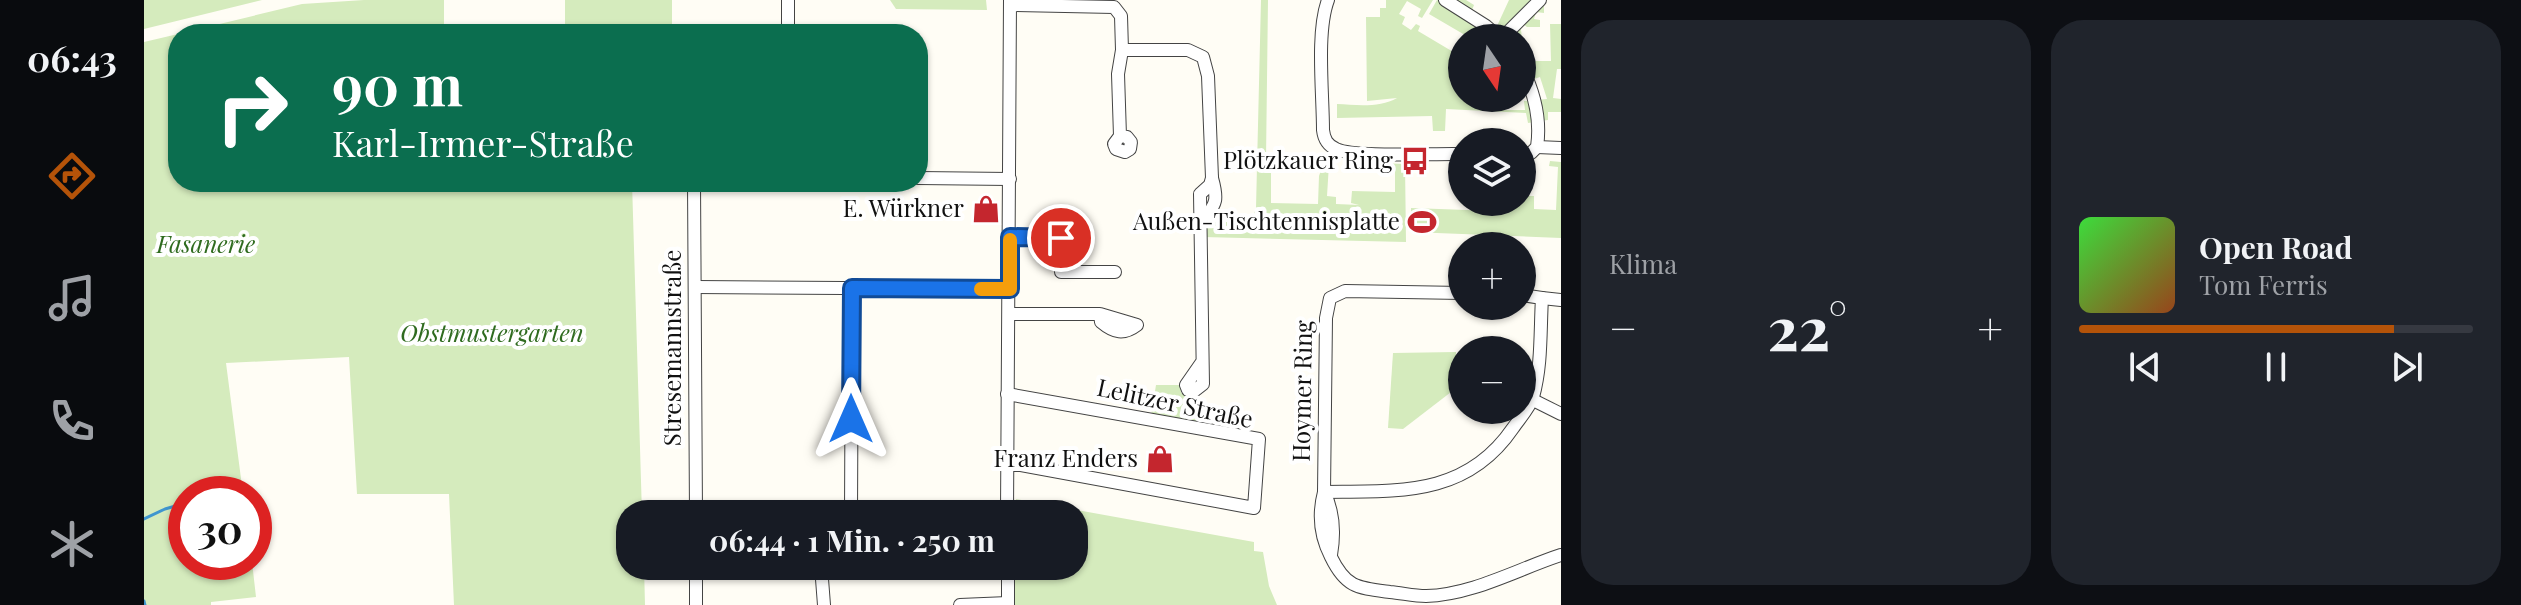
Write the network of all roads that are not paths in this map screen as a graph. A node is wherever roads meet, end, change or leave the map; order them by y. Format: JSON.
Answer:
{"nodes":[{"id":1,"x":788,"y":0,"type":"edge"},
{"id":2,"x":1328,"y":0,"type":"edge"},
{"id":3,"x":1445,"y":0,"type":"edge"},
{"id":4,"x":1540,"y":0,"type":"edge"},
{"id":5,"x":1010,"y":2,"type":"edge"},
{"id":6,"x":788,"y":24,"type":"edge"},
{"id":7,"x":1483,"y":24,"type":"edge"},
{"id":8,"x":1515,"y":24,"type":"edge"},
{"id":9,"x":1122,"y":50,"type":"junction"},
{"id":10,"x":1536,"y":110,"type":"edge"},
{"id":11,"x":1120,"y":136,"type":"dead end"},
{"id":12,"x":1537,"y":147,"type":"joint"},
{"id":13,"x":1561,"y":148,"type":"edge"},
{"id":14,"x":1448,"y":154,"type":"edge"},
{"id":15,"x":928,"y":178,"type":"edge"},
{"id":16,"x":1010,"y":179,"type":"junction"},
{"id":17,"x":694,"y":192,"type":"edge"},
{"id":18,"x":1010,"y":237,"type":"junction"},
{"id":19,"x":1115,"y":272,"type":"dead end"},
{"id":20,"x":696,"y":287,"type":"junction"},
{"id":21,"x":852,"y":288,"type":"junction"},
{"id":22,"x":1010,"y":289,"type":"junction"},
{"id":23,"x":1448,"y":293,"type":"edge"},
{"id":24,"x":1536,"y":297,"type":"edge"},
{"id":25,"x":1542,"y":298,"type":"junction"},
{"id":26,"x":1561,"y":300,"type":"edge"},
{"id":27,"x":1009,"y":314,"type":"junction"},
{"id":28,"x":1100,"y":314,"type":"dead end"},
{"id":29,"x":1202,"y":362,"type":"dead end"},
{"id":30,"x":1536,"y":379,"type":"edge"},
{"id":31,"x":1007,"y":394,"type":"junction"},
{"id":32,"x":1536,"y":402,"type":"edge"},
{"id":33,"x":1561,"y":414,"type":"edge"},
{"id":34,"x":1516,"y":424,"type":"edge"},
{"id":35,"x":1006,"y":465,"type":"junction"},
{"id":36,"x":1324,"y":492,"type":"junction"},
{"id":37,"x":696,"y":500,"type":"edge"},
{"id":38,"x":851,"y":500,"type":"edge"},
{"id":39,"x":1007,"y":500,"type":"edge"},
{"id":40,"x":1561,"y":555,"type":"edge"},
{"id":41,"x":696,"y":580,"type":"edge"},
{"id":42,"x":822,"y":580,"type":"edge"},
{"id":43,"x":1008,"y":580,"type":"edge"},
{"id":44,"x":1008,"y":604,"type":"edge"},
{"id":45,"x":696,"y":605,"type":"edge"},
{"id":46,"x":824,"y":605,"type":"edge"},
{"id":47,"x":960,"y":605,"type":"edge"}],
"edges":[{"from":1,"to":6,"type":"street"},
{"from":2,"to":14,"type":"street"},
{"from":3,"to":7,"type":"street"},
{"from":4,"to":8,"type":"street"},
{"from":5,"to":9,"type":"street"},
{"from":5,"to":16,"type":"street"},
{"from":9,"to":11,"type":"street"},
{"from":9,"to":29,"type":"street"},
{"from":10,"to":12,"type":"street"},
{"from":12,"to":13,"type":"street"},
{"from":15,"to":16,"type":"street"},
{"from":16,"to":18,"type":"street"},
{"from":17,"to":20,"type":"street","name":"Stresemannstraße"},
{"from":18,"to":19,"type":"street"},
{"from":18,"to":22,"type":"street"},
{"from":20,"to":21,"type":"street"},
{"from":20,"to":37,"type":"street","name":"Stresemannstraße"},
{"from":21,"to":22,"type":"street"},
{"from":21,"to":38,"type":"street"},
{"from":22,"to":27,"type":"street"},
{"from":23,"to":36,"type":"street","name":"Hoymer Ring"},
{"from":24,"to":25,"type":"street"},
{"from":25,"to":26,"type":"street"},
{"from":25,"to":30,"type":"street","name":"Hoymer Ring"},
{"from":27,"to":28,"type":"street"},
{"from":27,"to":31,"type":"street"},
{"from":31,"to":35,"type":"street"},
{"from":31,"to":35,"type":"street","name":"Lelitzer Straße"},
{"from":32,"to":33,"type":"street"},
{"from":34,"to":36,"type":"street","name":"Hoymer Ring"},
{"from":35,"to":39,"type":"street"},
{"from":36,"to":40,"type":"street"},
{"from":41,"to":45,"type":"street"},
{"from":42,"to":46,"type":"street"},
{"from":43,"to":44,"type":"street"},
{"from":44,"to":47,"type":"street"}]}
